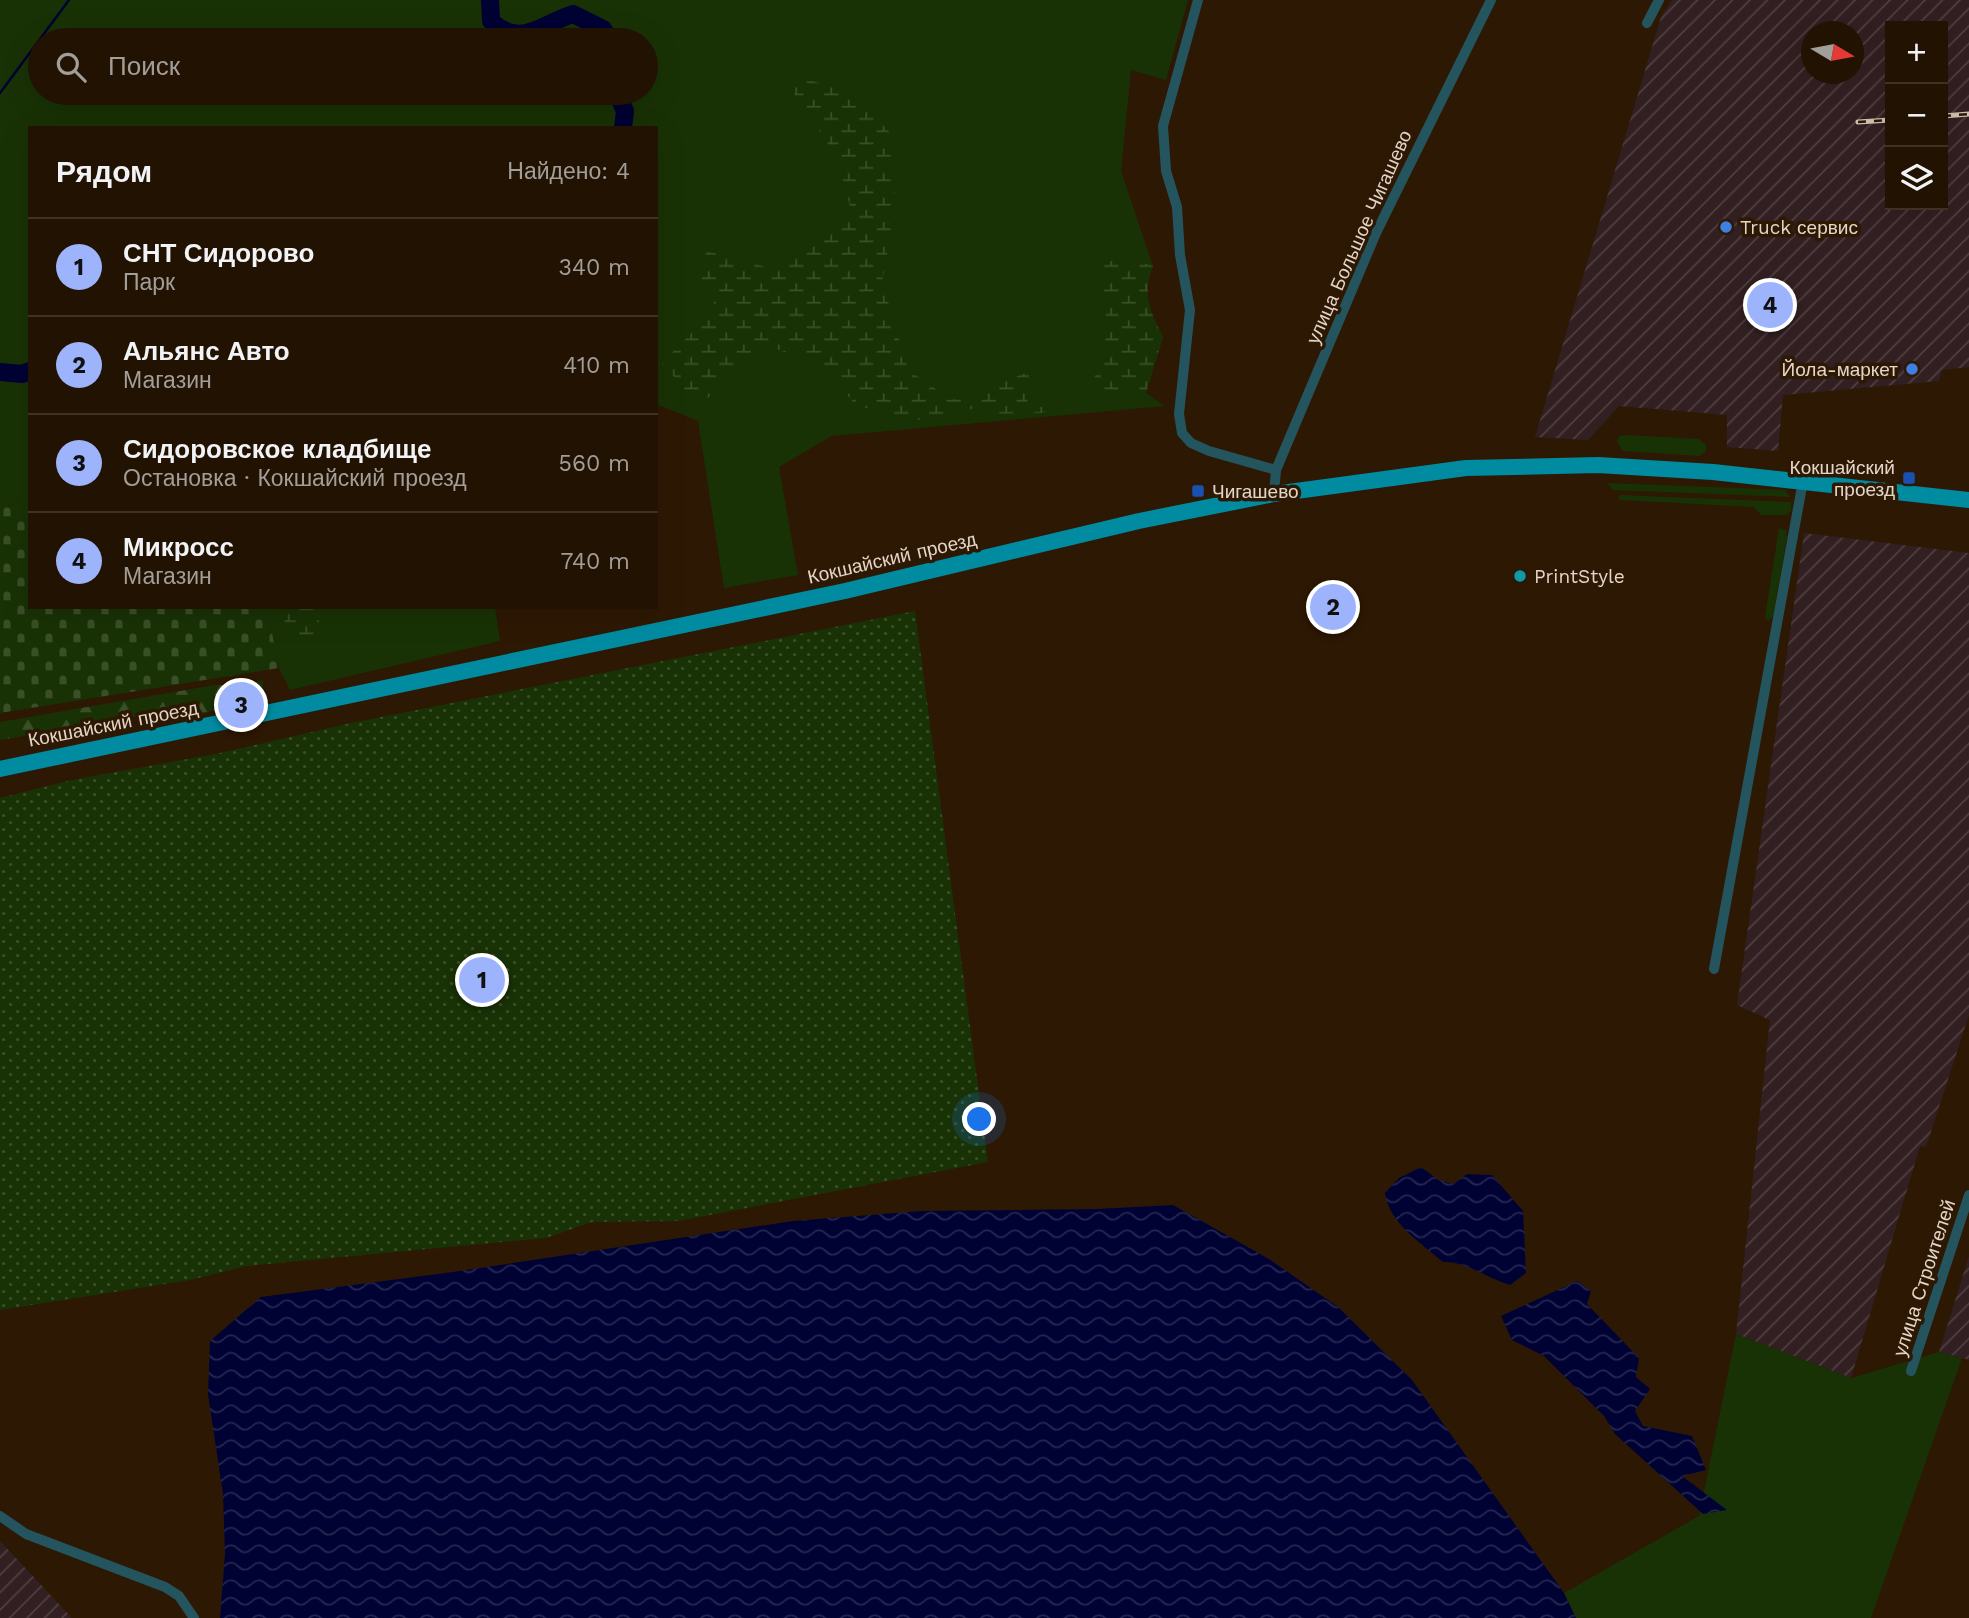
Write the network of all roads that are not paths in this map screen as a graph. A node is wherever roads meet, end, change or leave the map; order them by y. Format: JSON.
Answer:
{"nodes":[{"id":1,"x":1198,"y":0,"type":"edge"},
{"id":2,"x":1491,"y":0,"type":"edge"},
{"id":3,"x":1659,"y":0,"type":"edge"},
{"id":4,"x":1647,"y":23,"type":"dead end"},
{"id":5,"x":1276,"y":470,"type":"junction"},
{"id":6,"x":1803,"y":481,"type":"junction"},
{"id":7,"x":1274,"y":494,"type":"junction"},
{"id":8,"x":1969,"y":500,"type":"edge"},
{"id":9,"x":0,"y":769,"type":"edge"},
{"id":10,"x":1714,"y":969,"type":"dead end"},
{"id":11,"x":1969,"y":1195,"type":"edge"},
{"id":12,"x":1911,"y":1371,"type":"dead end"},
{"id":13,"x":0,"y":1516,"type":"edge"},
{"id":14,"x":194,"y":1618,"type":"edge"}],
"edges":[{"from":1,"to":5,"type":"street"},
{"from":2,"to":5,"type":"street","name":"улица Большое Чигашево"},
{"from":3,"to":4,"type":"street"},
{"from":5,"to":7,"type":"street","name":"улица Большое Чигашево"},
{"from":6,"to":7,"type":"main road","name":"Кокшайский проезд"},
{"from":6,"to":8,"type":"main road","name":"Кокшайский проезд"},
{"from":6,"to":10,"type":"street"},
{"from":7,"to":9,"type":"main road","name":"Кокшайский проезд"},
{"from":11,"to":12,"type":"street","name":"улица Строителей"},
{"from":13,"to":14,"type":"street"}]}
